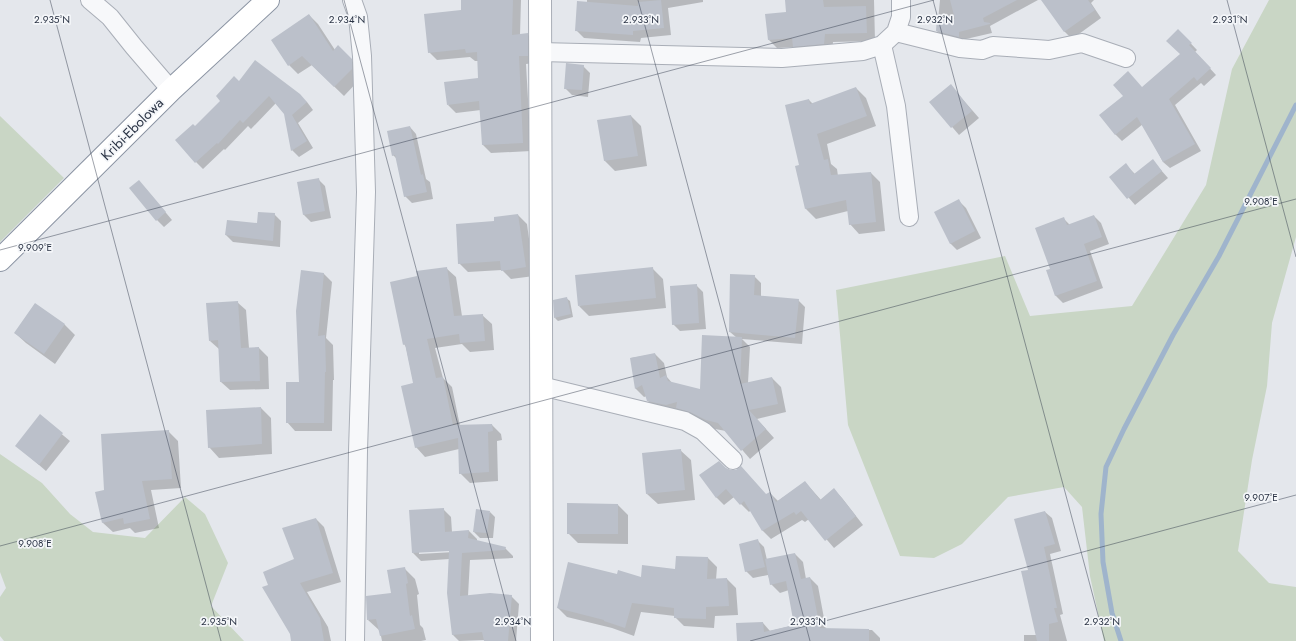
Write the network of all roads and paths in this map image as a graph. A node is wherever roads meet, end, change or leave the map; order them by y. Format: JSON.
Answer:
{"nodes":[{"id":1,"x":90,"y":0,"type":"edge"},
{"id":2,"x":268,"y":0,"type":"edge"},
{"id":3,"x":352,"y":0,"type":"edge"},
{"id":4,"x":540,"y":0,"type":"edge"},
{"id":5,"x":901,"y":0,"type":"edge"},
{"id":6,"x":896,"y":32,"type":"junction"},
{"id":7,"x":882,"y":45,"type":"junction"},
{"id":8,"x":540,"y":52,"type":"junction"},
{"id":9,"x":1126,"y":58,"type":"dead end"},
{"id":10,"x":171,"y":90,"type":"junction"},
{"id":11,"x":909,"y":217,"type":"dead end"},
{"id":12,"x":0,"y":260,"type":"edge"},
{"id":13,"x":541,"y":386,"type":"junction"},
{"id":14,"x":733,"y":460,"type":"dead end"},
{"id":15,"x":355,"y":641,"type":"edge"},
{"id":16,"x":542,"y":641,"type":"edge"}],
"edges":[{"from":1,"to":10,"type":"street"},
{"from":2,"to":10,"type":"main road","name":"Kribi-Ebolowa"},
{"from":3,"to":15,"type":"street"},
{"from":4,"to":8,"type":"main road"},
{"from":5,"to":6,"type":"street"},
{"from":6,"to":7,"type":"street"},
{"from":6,"to":9,"type":"street"},
{"from":7,"to":8,"type":"street"},
{"from":7,"to":11,"type":"street"},
{"from":8,"to":13,"type":"main road"},
{"from":10,"to":12,"type":"main road","name":"Kribi-Ebolowa"},
{"from":13,"to":14,"type":"street"},
{"from":13,"to":16,"type":"main road"}]}
